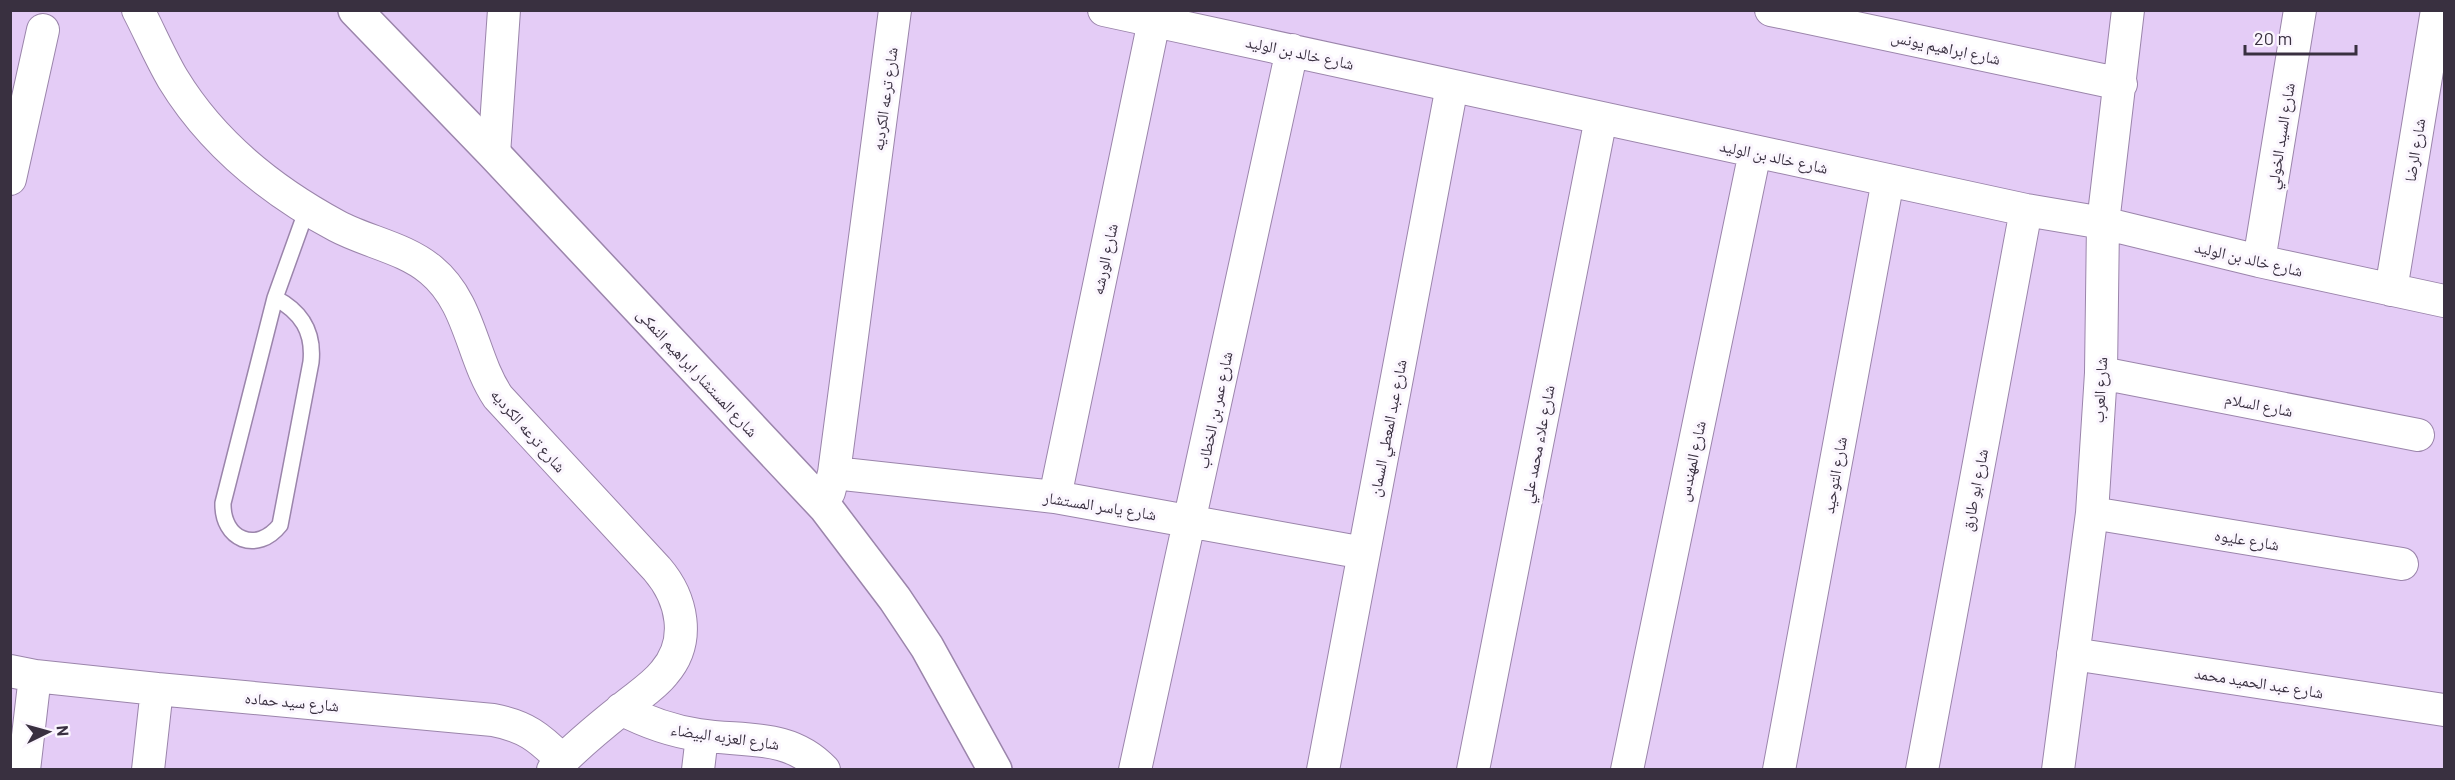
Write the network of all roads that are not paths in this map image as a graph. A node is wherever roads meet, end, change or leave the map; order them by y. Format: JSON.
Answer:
{"nodes":[{"id":1,"x":138,"y":10,"type":"edge"},
{"id":2,"x":355,"y":10,"type":"edge"},
{"id":3,"x":504,"y":10,"type":"edge"},
{"id":4,"x":895,"y":10,"type":"edge"},
{"id":5,"x":1104,"y":10,"type":"edge"},
{"id":6,"x":1771,"y":10,"type":"edge"},
{"id":7,"x":2128,"y":10,"type":"edge"},
{"id":8,"x":2300,"y":10,"type":"edge"},
{"id":9,"x":2437,"y":10,"type":"edge"},
{"id":10,"x":1154,"y":21,"type":"junction"},
{"id":11,"x":1216,"y":22,"type":"edge"},
{"id":12,"x":43,"y":30,"type":"dead end"},
{"id":13,"x":1292,"y":50,"type":"junction"},
{"id":14,"x":2121,"y":84,"type":"junction"},
{"id":15,"x":1452,"y":86,"type":"junction"},
{"id":16,"x":1601,"y":118,"type":"junction"},
{"id":17,"x":1755,"y":152,"type":"junction"},
{"id":18,"x":494,"y":154,"type":"junction"},
{"id":19,"x":10,"y":179,"type":"edge"},
{"id":20,"x":1888,"y":180,"type":"junction"},
{"id":21,"x":307,"y":209,"type":"junction"},
{"id":22,"x":2026,"y":210,"type":"junction"},
{"id":23,"x":2103,"y":224,"type":"junction"},
{"id":24,"x":2259,"y":261,"type":"junction"},
{"id":25,"x":2391,"y":290,"type":"junction"},
{"id":26,"x":275,"y":298,"type":"junction"},
{"id":27,"x":2445,"y":301,"type":"edge"},
{"id":28,"x":2101,"y":373,"type":"junction"},
{"id":29,"x":2418,"y":435,"type":"dead end"},
{"id":30,"x":834,"y":473,"type":"junction"},
{"id":31,"x":1055,"y":496,"type":"junction"},
{"id":32,"x":826,"y":508,"type":"junction"},
{"id":33,"x":2092,"y":513,"type":"junction"},
{"id":34,"x":1190,"y":520,"type":"junction"},
{"id":35,"x":1364,"y":554,"type":"junction"},
{"id":36,"x":2402,"y":564,"type":"dead end"},
{"id":37,"x":2073,"y":654,"type":"junction"},
{"id":38,"x":23,"y":673,"type":"edge"},
{"id":39,"x":157,"y":689,"type":"junction"},
{"id":40,"x":621,"y":709,"type":"junction"},
{"id":41,"x":2445,"y":710,"type":"edge"},
{"id":42,"x":702,"y":736,"type":"junction"},
{"id":43,"x":557,"y":765,"type":"edge"},
{"id":44,"x":24,"y":770,"type":"edge"},
{"id":45,"x":148,"y":770,"type":"edge"},
{"id":46,"x":698,"y":770,"type":"edge"},
{"id":47,"x":824,"y":770,"type":"edge"},
{"id":48,"x":995,"y":770,"type":"edge"},
{"id":49,"x":1135,"y":770,"type":"edge"},
{"id":50,"x":1323,"y":770,"type":"edge"},
{"id":51,"x":1473,"y":770,"type":"edge"},
{"id":52,"x":1627,"y":770,"type":"edge"},
{"id":53,"x":1779,"y":770,"type":"edge"},
{"id":54,"x":1922,"y":770,"type":"edge"},
{"id":55,"x":2058,"y":770,"type":"edge"}],
"edges":[{"from":1,"to":21,"type":"street","name":"شارع ترعه الكرديه"},
{"from":2,"to":18,"type":"street","name":"شارع المستشار ابراهيم النمكى"},
{"from":3,"to":18,"type":"street"},
{"from":4,"to":30,"type":"street","name":"شارع ترعه الكرديه"},
{"from":5,"to":10,"type":"street","name":"شارع خالد بن الوليد"},
{"from":6,"to":14,"type":"street","name":"شارع ابراهيم يونس"},
{"from":7,"to":14,"type":"street","name":"شارع العرب"},
{"from":8,"to":24,"type":"street","name":"شارع السيد الخولي"},
{"from":9,"to":25,"type":"street","name":"شارع الرضا"},
{"from":10,"to":11,"type":"street","name":"شارع خالد بن الوليد"},
{"from":10,"to":31,"type":"street","name":"شارع الورشه"},
{"from":11,"to":13,"type":"street","name":"شارع خالد بن الوليد"},
{"from":12,"to":19,"type":"street"},
{"from":13,"to":15,"type":"street","name":"شارع خالد بن الوليد"},
{"from":13,"to":34,"type":"street","name":"شارع عمر بن الخطاب"},
{"from":14,"to":23,"type":"street","name":"شارع العرب"},
{"from":15,"to":16,"type":"street","name":"شارع خالد بن الوليد"},
{"from":15,"to":35,"type":"street","name":"شارع عبد المعطي السمان"},
{"from":16,"to":17,"type":"street","name":"شارع خالد بن الوليد"},
{"from":16,"to":51,"type":"street","name":"شارع علاء محمد علي"},
{"from":17,"to":20,"type":"street","name":"شارع خالد بن الوليد"},
{"from":17,"to":52,"type":"street","name":"شارع المهندس"},
{"from":18,"to":32,"type":"street","name":"شارع المستشار ابراهيم النمكى"},
{"from":20,"to":22,"type":"street","name":"شارع خالد بن الوليد"},
{"from":20,"to":53,"type":"street","name":"شارع التوحيد"},
{"from":21,"to":26,"type":"lane"},
{"from":21,"to":40,"type":"street","name":"شارع ترعه الكرديه"},
{"from":22,"to":23,"type":"street","name":"شارع خالد بن الوليد"},
{"from":22,"to":54,"type":"street","name":"شارع ابو طارق"},
{"from":23,"to":24,"type":"street","name":"شارع خالد بن الوليد"},
{"from":23,"to":28,"type":"street","name":"شارع العرب"},
{"from":24,"to":25,"type":"street","name":"شارع خالد بن الوليد"},
{"from":25,"to":27,"type":"street","name":"شارع خالد بن الوليد"},
{"from":26,"to":26,"type":"lane"},
{"from":28,"to":29,"type":"street","name":"شارع السلام"},
{"from":28,"to":33,"type":"street","name":"شارع العرب"},
{"from":30,"to":31,"type":"street","name":"شارع ياسر المستشار"},
{"from":30,"to":32,"type":"street","name":"شارع ترعه الكرديه"},
{"from":31,"to":34,"type":"street","name":"شارع ياسر المستشار"},
{"from":32,"to":48,"type":"street","name":"شارع المستشار ابراهيم النمكى"},
{"from":33,"to":36,"type":"street","name":"شارع عليوه"},
{"from":33,"to":37,"type":"street","name":"شارع العرب"},
{"from":34,"to":35,"type":"street","name":"شارع ياسر المستشار"},
{"from":34,"to":49,"type":"street","name":"شارع عمر بن الخطاب"},
{"from":35,"to":50,"type":"street","name":"شارع عبد المعطي السمان"},
{"from":37,"to":41,"type":"street","name":"شارع عبد الحميد محمد"},
{"from":37,"to":55,"type":"street","name":"شارع العرب"},
{"from":38,"to":39,"type":"street","name":"شارع سيد حماده"},
{"from":38,"to":44,"type":"street"},
{"from":39,"to":43,"type":"street","name":"شارع سيد حماده"},
{"from":39,"to":45,"type":"street"},
{"from":40,"to":42,"type":"street","name":"شارع العزبه البيضاء"},
{"from":40,"to":43,"type":"street","name":"شارع ترعه الكرديه"},
{"from":42,"to":46,"type":"street"},
{"from":42,"to":47,"type":"street","name":"شارع العزبه البيضاء"}]}
